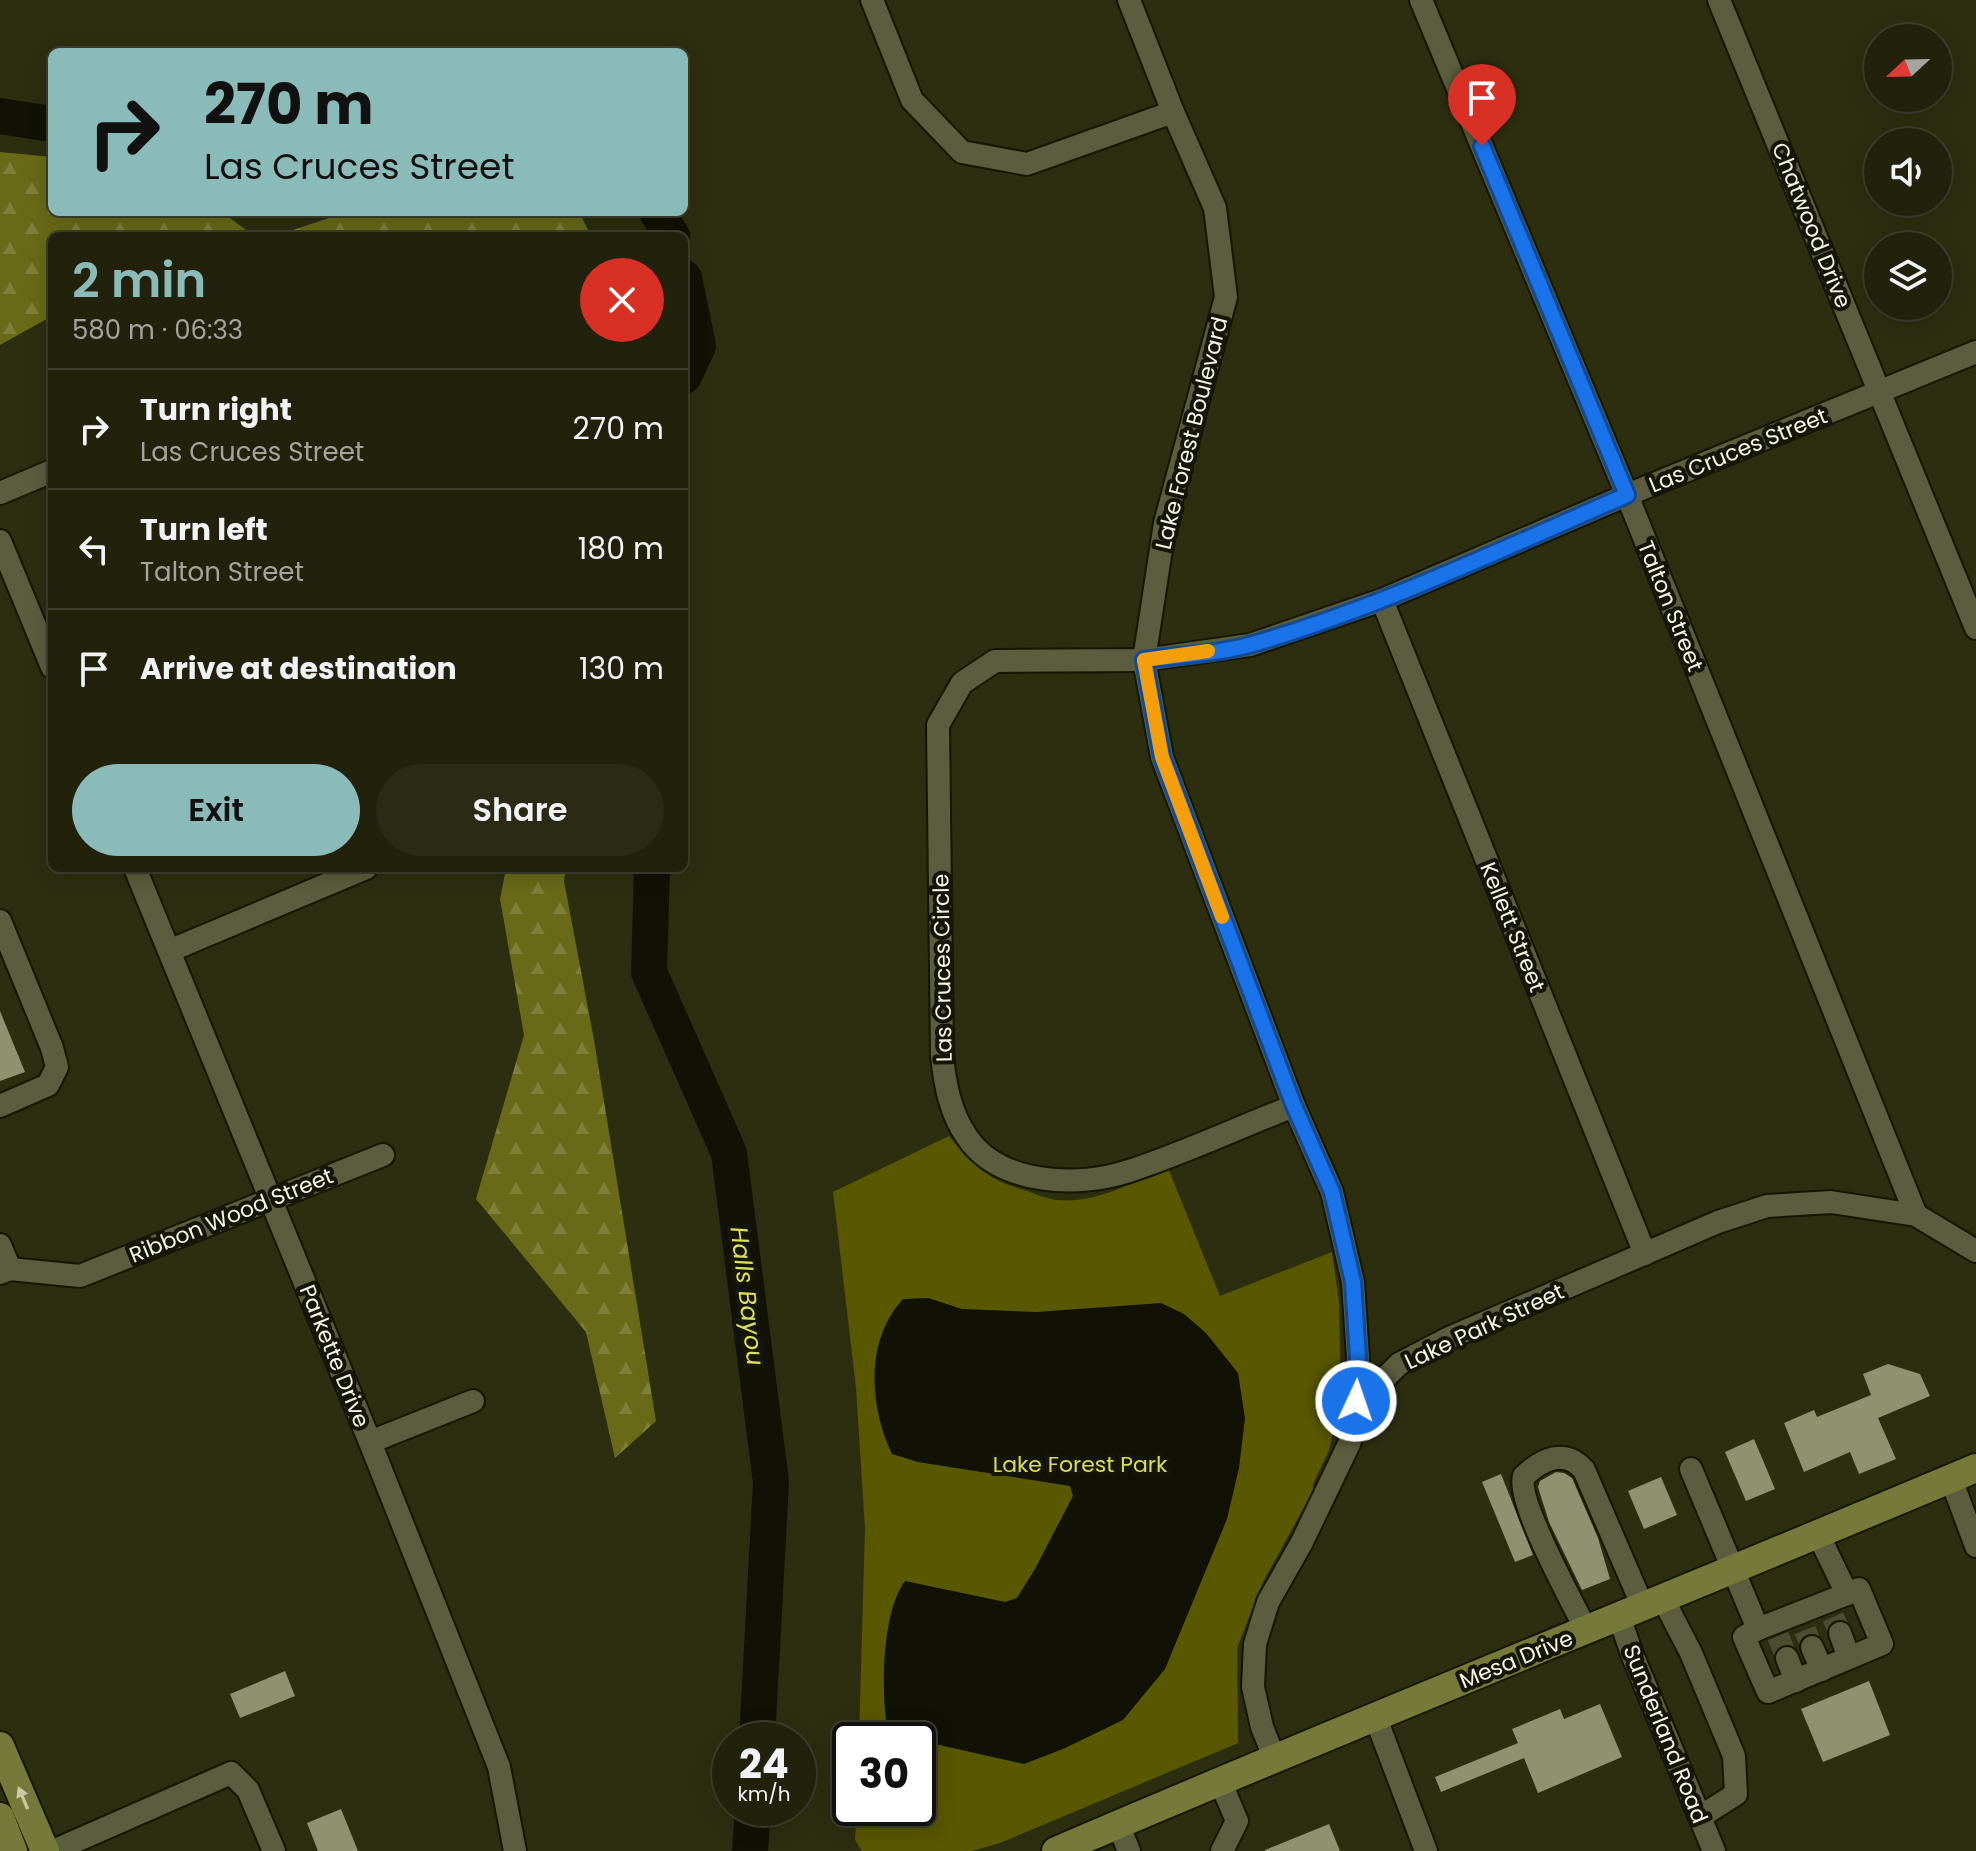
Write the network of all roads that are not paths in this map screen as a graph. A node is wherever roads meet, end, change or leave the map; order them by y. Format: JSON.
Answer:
{"nodes":[{"id":1,"x":872,"y":0,"type":"edge"},
{"id":2,"x":1129,"y":0,"type":"edge"},
{"id":3,"x":1421,"y":0,"type":"edge"},
{"id":4,"x":1719,"y":0,"type":"edge"},
{"id":5,"x":1173,"y":112,"type":"junction"},
{"id":6,"x":1976,"y":352,"type":"edge"},
{"id":7,"x":1880,"y":391,"type":"junction"},
{"id":8,"x":48,"y":473,"type":"edge"},
{"id":9,"x":0,"y":493,"type":"edge"},
{"id":10,"x":1627,"y":495,"type":"junction"},
{"id":11,"x":0,"y":541,"type":"edge"},
{"id":12,"x":1382,"y":600,"type":"junction"},
{"id":13,"x":1976,"y":628,"type":"edge"},
{"id":14,"x":48,"y":657,"type":"edge"},
{"id":15,"x":1144,"y":660,"type":"junction"},
{"id":16,"x":137,"y":872,"type":"edge"},
{"id":17,"x":356,"y":873,"type":"edge"},
{"id":18,"x":0,"y":921,"type":"edge"},
{"id":19,"x":169,"y":951,"type":"junction"},
{"id":20,"x":0,"y":1106,"type":"edge"},
{"id":21,"x":1294,"y":1106,"type":"junction"},
{"id":22,"x":383,"y":1155,"type":"dead end"},
{"id":23,"x":271,"y":1200,"type":"junction"},
{"id":24,"x":1916,"y":1215,"type":"junction"},
{"id":25,"x":0,"y":1245,"type":"edge"},
{"id":26,"x":1976,"y":1251,"type":"edge"},
{"id":27,"x":1645,"y":1254,"type":"junction"},
{"id":28,"x":5,"y":1271,"type":"edge"},
{"id":29,"x":473,"y":1401,"type":"dead end"},
{"id":30,"x":1355,"y":1422,"type":"junction"},
{"id":31,"x":370,"y":1442,"type":"junction"},
{"id":32,"x":1691,"y":1469,"type":"dead end"},
{"id":33,"x":1963,"y":1474,"type":"edge"},
{"id":34,"x":1818,"y":1534,"type":"junction"},
{"id":35,"x":1976,"y":1546,"type":"edge"},
{"id":36,"x":1733,"y":1571,"type":"junction"},
{"id":37,"x":1642,"y":1607,"type":"junction"},
{"id":38,"x":1837,"y":1611,"type":"junction"},
{"id":39,"x":1769,"y":1629,"type":"junction"},
{"id":40,"x":1586,"y":1630,"type":"junction"},
{"id":41,"x":1805,"y":1630,"type":"junction"},
{"id":42,"x":1787,"y":1658,"type":"tunnel mouth"},
{"id":43,"x":1849,"y":1658,"type":"junction"},
{"id":44,"x":1822,"y":1670,"type":"junction"},
{"id":45,"x":1796,"y":1681,"type":"junction"},
{"id":46,"x":1375,"y":1716,"type":"junction"},
{"id":47,"x":0,"y":1746,"type":"edge"},
{"id":48,"x":1274,"y":1757,"type":"junction"},
{"id":49,"x":1220,"y":1781,"type":"junction"},
{"id":50,"x":0,"y":1817,"type":"edge"},
{"id":51,"x":1700,"y":1817,"type":"junction"},
{"id":52,"x":1118,"y":1824,"type":"junction"},
{"id":53,"x":13,"y":1851,"type":"edge"},
{"id":54,"x":45,"y":1851,"type":"edge"},
{"id":55,"x":53,"y":1851,"type":"edge"},
{"id":56,"x":274,"y":1851,"type":"edge"},
{"id":57,"x":515,"y":1851,"type":"edge"},
{"id":58,"x":1056,"y":1851,"type":"edge"},
{"id":59,"x":1129,"y":1851,"type":"edge"},
{"id":60,"x":1222,"y":1851,"type":"edge"},
{"id":61,"x":1426,"y":1851,"type":"edge"},
{"id":62,"x":1714,"y":1851,"type":"edge"}],
"edges":[{"from":1,"to":5,"type":"street"},
{"from":2,"to":5,"type":"street","name":"Lake Forest Boulevard"},
{"from":3,"to":10,"type":"street","name":"Talton Street"},
{"from":4,"to":7,"type":"street","name":"Chatwood Drive"},
{"from":5,"to":15,"type":"street","name":"Lake Forest Boulevard"},
{"from":6,"to":7,"type":"street","name":"Las Cruces Street"},
{"from":7,"to":10,"type":"street","name":"Las Cruces Street"},
{"from":7,"to":13,"type":"street","name":"Chatwood Drive"},
{"from":8,"to":9,"type":"street"},
{"from":10,"to":12,"type":"street","name":"Las Cruces Street"},
{"from":10,"to":24,"type":"street","name":"Talton Street"},
{"from":11,"to":14,"type":"street"},
{"from":12,"to":15,"type":"street","name":"Las Cruces Street"},
{"from":12,"to":27,"type":"street","name":"Kellett Street"},
{"from":15,"to":21,"type":"street","name":"Lake Forest Boulevard"},
{"from":15,"to":21,"type":"street","name":"Las Cruces Circle"},
{"from":16,"to":19,"type":"street","name":"Parkette Drive"},
{"from":17,"to":19,"type":"street"},
{"from":18,"to":20,"type":"street"},
{"from":19,"to":23,"type":"street","name":"Parkette Drive"},
{"from":21,"to":30,"type":"street","name":"Lake Forest Boulevard"},
{"from":22,"to":23,"type":"street","name":"Ribbon Wood Street"},
{"from":23,"to":28,"type":"street","name":"Ribbon Wood Street"},
{"from":23,"to":31,"type":"street","name":"Parkette Drive"},
{"from":24,"to":26,"type":"street","name":"Lake Park Street"},
{"from":24,"to":27,"type":"street","name":"Lake Park Street"},
{"from":25,"to":28,"type":"street"},
{"from":27,"to":30,"type":"street","name":"Lake Park Street"},
{"from":29,"to":31,"type":"street"},
{"from":30,"to":48,"type":"street","name":"Lake Park Street"},
{"from":31,"to":57,"type":"street","name":"Parkette Drive"},
{"from":32,"to":36,"type":"street"},
{"from":33,"to":34,"type":"main road","name":"Mesa Drive"},
{"from":33,"to":35,"type":"street"},
{"from":34,"to":36,"type":"main road","name":"Mesa Drive"},
{"from":34,"to":38,"type":"street"},
{"from":36,"to":37,"type":"main road","name":"Mesa Drive"},
{"from":36,"to":39,"type":"street"},
{"from":37,"to":40,"type":"main road","name":"Mesa Drive"},
{"from":37,"to":40,"type":"street"},
{"from":37,"to":51,"type":"street","name":"Sunderland Road"},
{"from":37,"to":51,"type":"street"},
{"from":38,"to":41,"type":"street"},
{"from":38,"to":43,"type":"street"},
{"from":38,"to":43,"type":"street"},
{"from":39,"to":41,"type":"street"},
{"from":39,"to":45,"type":"street"},
{"from":40,"to":46,"type":"main road","name":"Mesa Drive"},
{"from":41,"to":44,"type":"street"},
{"from":42,"to":45,"type":"street"},
{"from":43,"to":44,"type":"street"},
{"from":44,"to":45,"type":"street"},
{"from":46,"to":48,"type":"main road","name":"Mesa Drive"},
{"from":46,"to":61,"type":"street"},
{"from":54,"to":47,"type":"main road","one_way":true},
{"from":48,"to":49,"type":"main road","name":"Mesa Drive"},
{"from":49,"to":52,"type":"main road","name":"Mesa Drive"},
{"from":49,"to":60,"type":"street"},
{"from":50,"to":53,"type":"main road"},
{"from":51,"to":62,"type":"street","name":"Sunderland Road"},
{"from":52,"to":58,"type":"main road","name":"Mesa Drive"},
{"from":52,"to":59,"type":"street"},
{"from":55,"to":56,"type":"street"}]}
